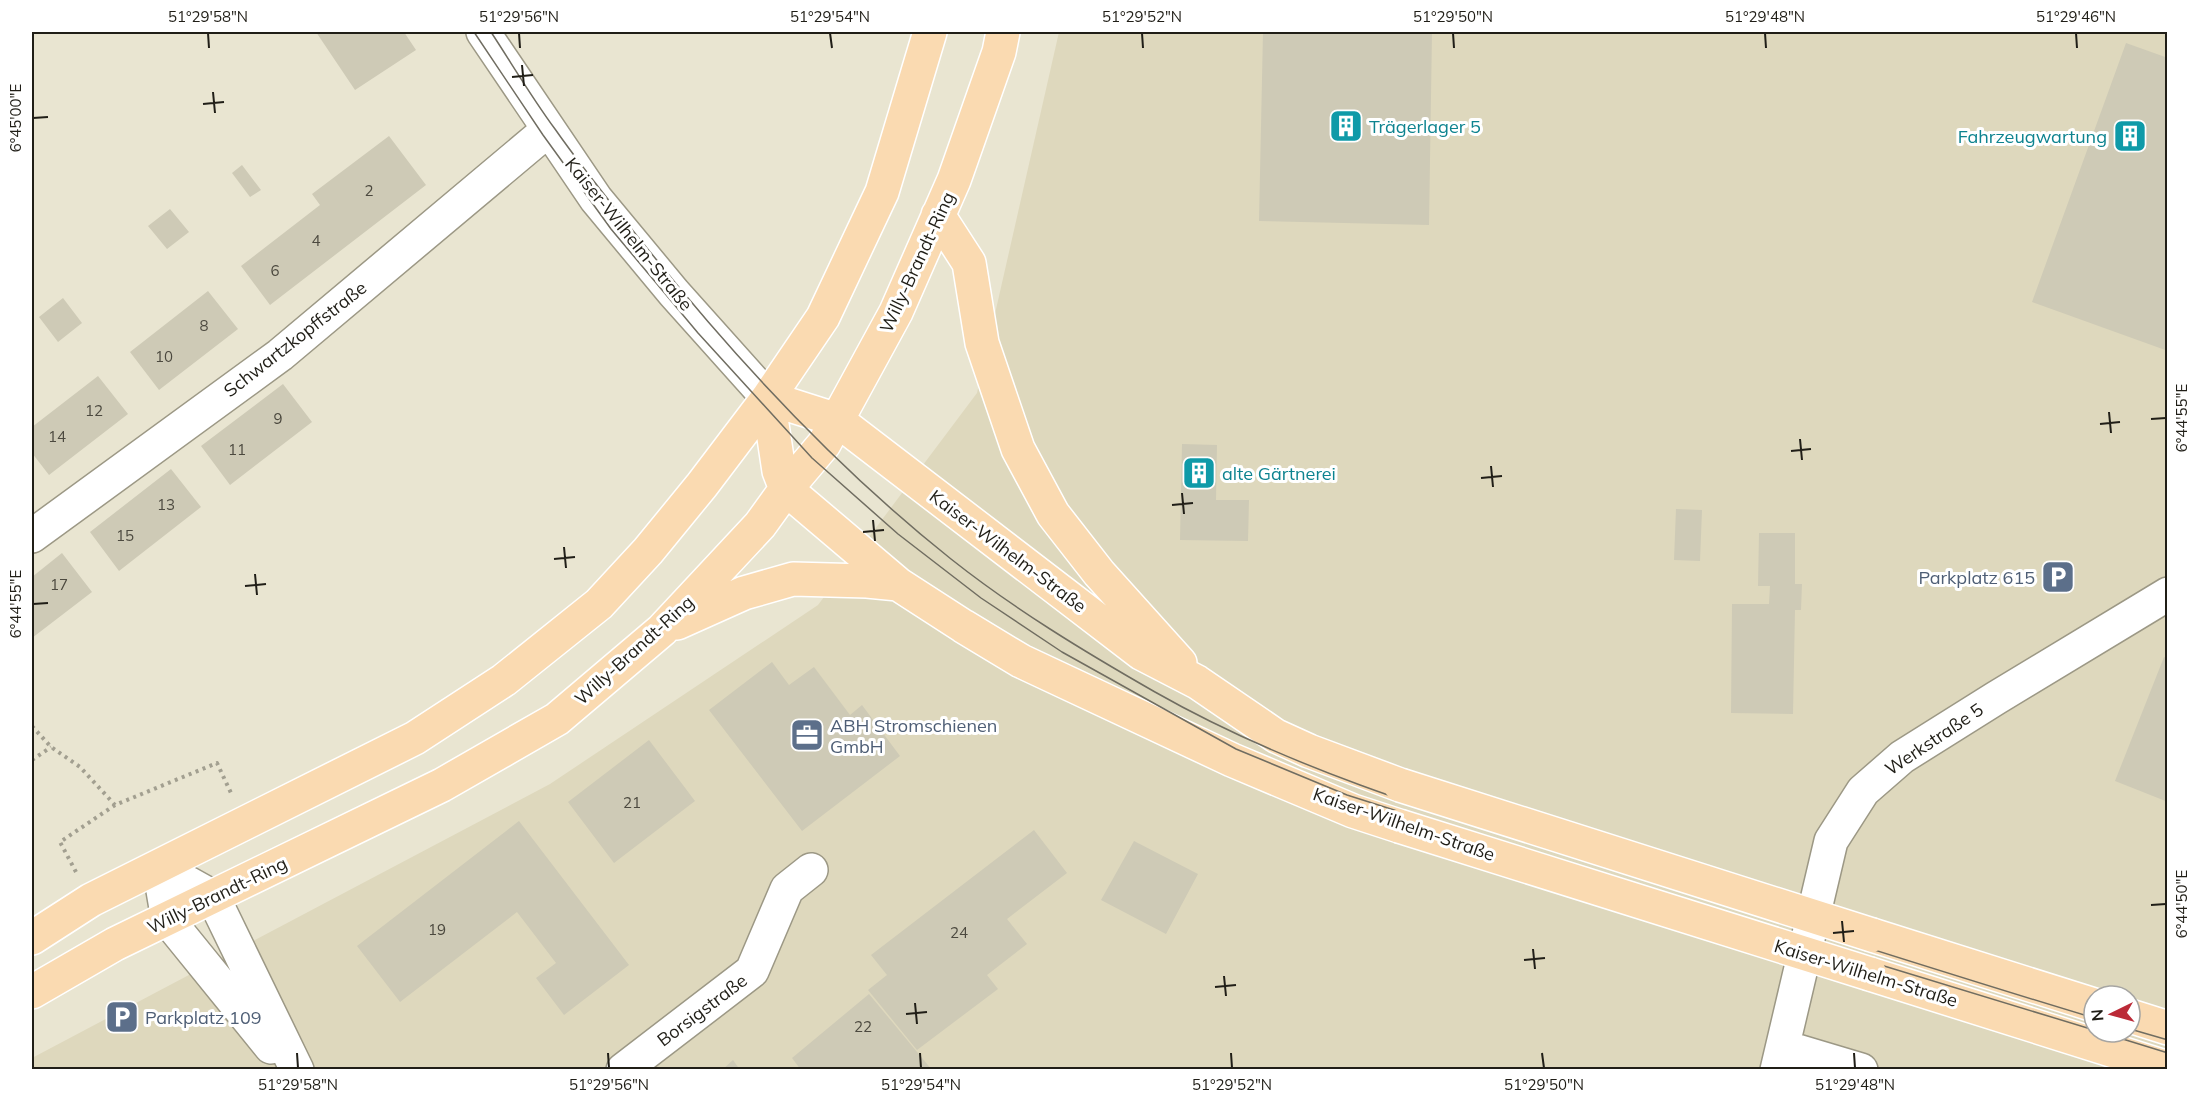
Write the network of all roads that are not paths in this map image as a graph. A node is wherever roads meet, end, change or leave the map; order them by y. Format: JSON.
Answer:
{"nodes":[{"id":1,"x":483,"y":32,"type":"edge"},
{"id":2,"x":930,"y":32,"type":"edge"},
{"id":3,"x":1003,"y":32,"type":"edge"},
{"id":4,"x":548,"y":130,"type":"junction"},
{"id":5,"x":938,"y":215,"type":"junction"},
{"id":6,"x":768,"y":398,"type":"junction"},
{"id":7,"x":837,"y":420,"type":"junction"},
{"id":8,"x":786,"y":489,"type":"junction"},
{"id":9,"x":32,"y":536,"type":"edge"},
{"id":10,"x":898,"y":584,"type":"junction"},
{"id":11,"x":2168,"y":594,"type":"edge"},
{"id":12,"x":662,"y":630,"type":"junction"},
{"id":13,"x":1197,"y":682,"type":"junction"},
{"id":14,"x":159,"y":867,"type":"junction"},
{"id":15,"x":811,"y":870,"type":"dead end"},
{"id":16,"x":213,"y":897,"type":"junction"},
{"id":17,"x":168,"y":920,"type":"junction"},
{"id":18,"x":32,"y":938,"type":"edge"},
{"id":19,"x":32,"y":992,"type":"edge"},
{"id":20,"x":2082,"y":1001,"type":"edge"},
{"id":21,"x":2142,"y":1020,"type":"edge"},
{"id":22,"x":2168,"y":1028,"type":"edge"},
{"id":23,"x":1780,"y":1058,"type":"edge"},
{"id":24,"x":2168,"y":1068,"type":"edge"},
{"id":25,"x":290,"y":1070,"type":"edge"},
{"id":26,"x":297,"y":1070,"type":"edge"},
{"id":27,"x":623,"y":1070,"type":"edge"},
{"id":28,"x":1861,"y":1070,"type":"edge"}],
"edges":[{"from":1,"to":4,"type":"street","name":"Kaiser-Wilhelm-Straße"},
{"from":2,"to":6,"type":"main road"},
{"from":3,"to":5,"type":"main road","name":"Willy-Brandt-Ring"},
{"from":4,"to":6,"type":"street","name":"Kaiser-Wilhelm-Straße"},
{"from":4,"to":9,"type":"street","name":"Schwartzkopffstraße"},
{"from":5,"to":7,"type":"main road","name":"Willy-Brandt-Ring"},
{"from":5,"to":13,"type":"main road"},
{"from":6,"to":7,"type":"main road","name":"Kaiser-Wilhelm-Straße"},
{"from":6,"to":8,"type":"main road"},
{"from":6,"to":14,"type":"main road"},
{"from":7,"to":8,"type":"main road","name":"Willy-Brandt-Ring"},
{"from":7,"to":13,"type":"main road","name":"Kaiser-Wilhelm-Straße"},
{"from":8,"to":10,"type":"main road","name":"Kaiser-Wilhelm-Straße"},
{"from":8,"to":12,"type":"main road","name":"Willy-Brandt-Ring"},
{"from":10,"to":12,"type":"main road"},
{"from":10,"to":24,"type":"main road","name":"Kaiser-Wilhelm-Straße","bridge":true},
{"from":11,"to":23,"type":"street","name":"Werkstraße 5"},
{"from":12,"to":16,"type":"main road","name":"Willy-Brandt-Ring"},
{"from":13,"to":20,"type":"main road","name":"Kaiser-Wilhelm-Straße","bridge":true},
{"from":14,"to":16,"type":"street"},
{"from":14,"to":17,"type":"street"},
{"from":14,"to":18,"type":"main road"},
{"from":15,"to":27,"type":"street","name":"Borsigstraße"},
{"from":16,"to":17,"type":"main road","name":"Willy-Brandt-Ring"},
{"from":16,"to":26,"type":"street"},
{"from":17,"to":19,"type":"main road","name":"Willy-Brandt-Ring"},
{"from":17,"to":25,"type":"street"},
{"from":21,"to":22,"type":"main road"},
{"from":23,"to":28,"type":"street"}]}
